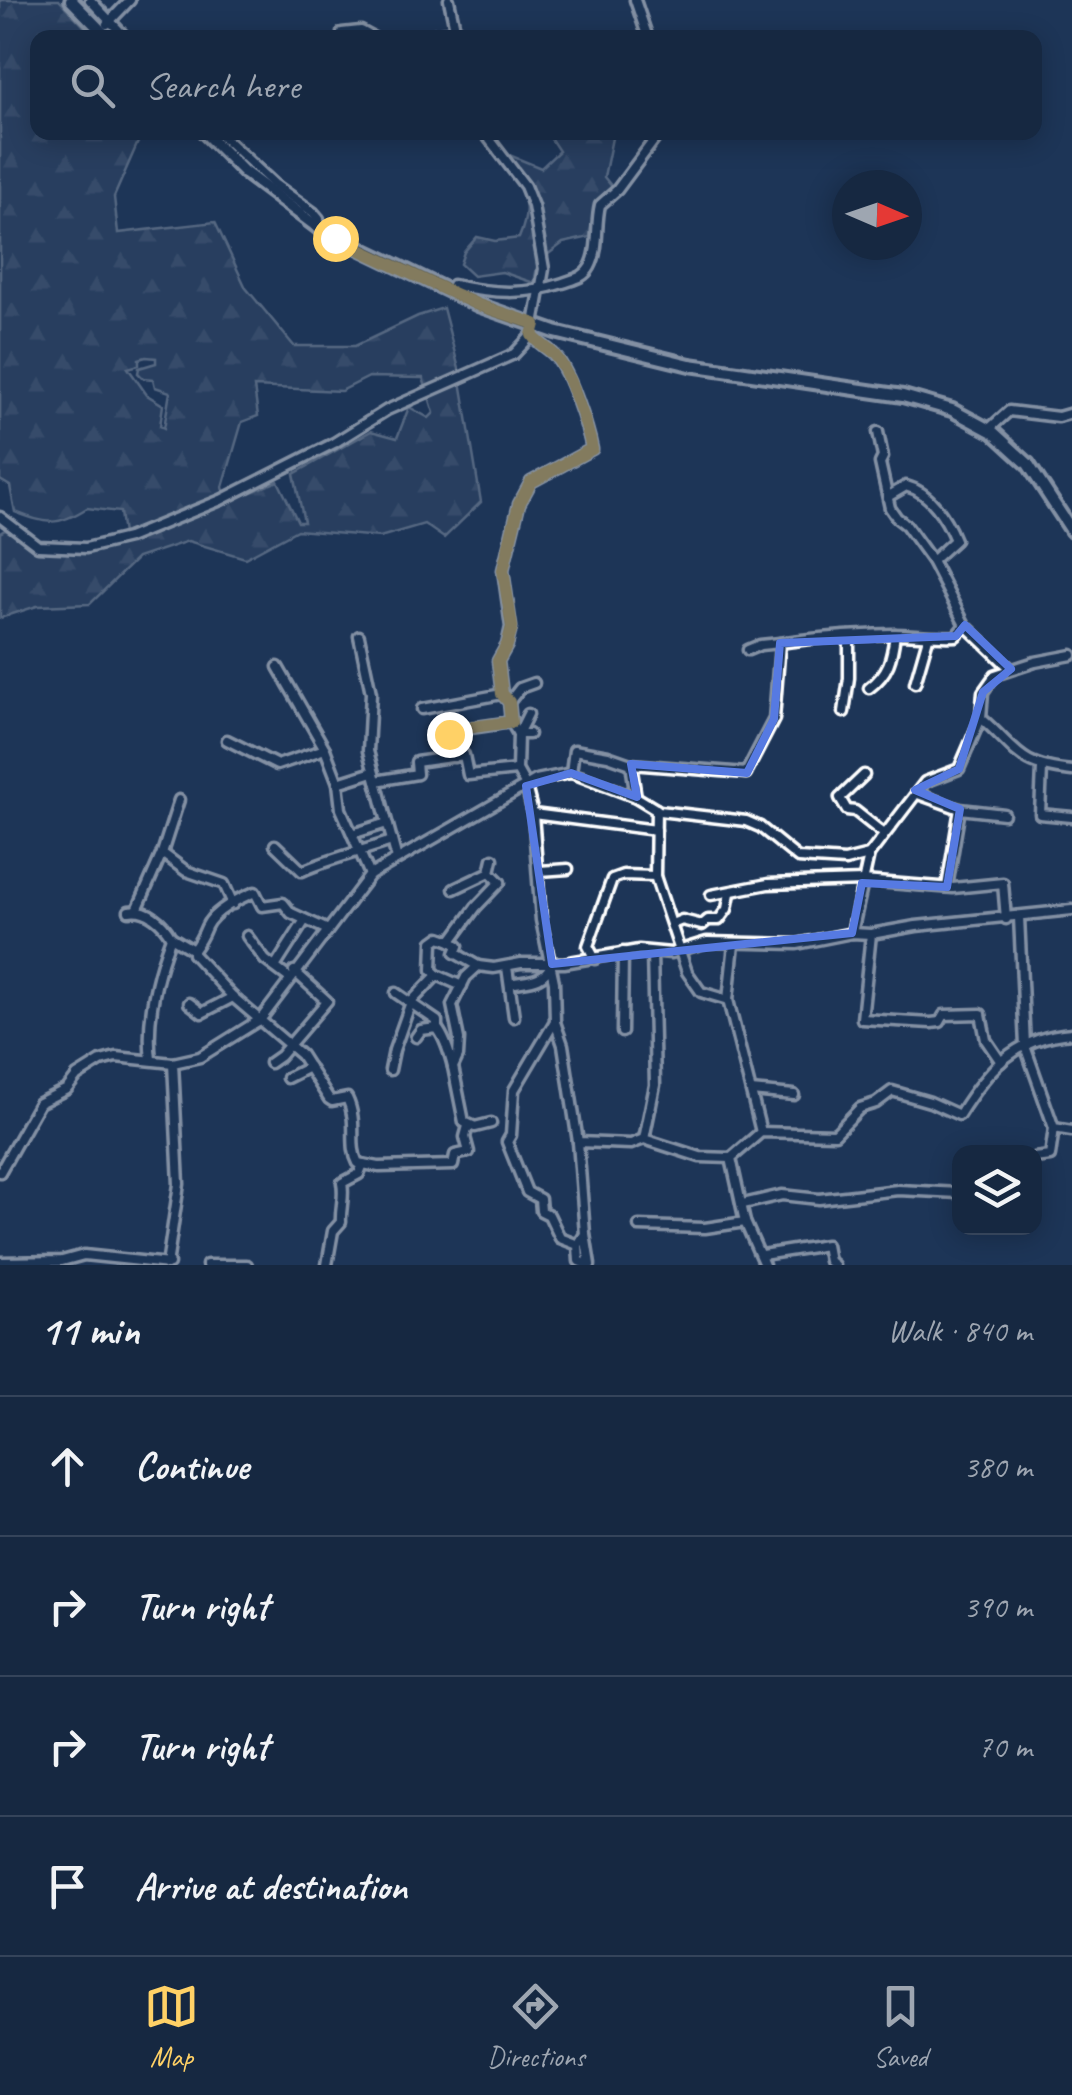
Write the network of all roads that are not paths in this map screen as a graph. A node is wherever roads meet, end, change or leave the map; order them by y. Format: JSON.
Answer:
{"nodes":[{"id":1,"x":72,"y":0,"type":"edge"},
{"id":2,"x":90,"y":0,"type":"edge"},
{"id":3,"x":130,"y":0,"type":"edge"},
{"id":4,"x":449,"y":0,"type":"edge"},
{"id":5,"x":635,"y":0,"type":"edge"},
{"id":6,"x":109,"y":20,"type":"junction"},
{"id":7,"x":100,"y":30,"type":"edge"},
{"id":8,"x":106,"y":30,"type":"edge"},
{"id":9,"x":118,"y":30,"type":"edge"},
{"id":10,"x":456,"y":30,"type":"edge"},
{"id":11,"x":645,"y":30,"type":"edge"},
{"id":12,"x":212,"y":140,"type":"edge"},
{"id":13,"x":227,"y":140,"type":"edge"},
{"id":14,"x":490,"y":140,"type":"edge"},
{"id":15,"x":654,"y":140,"type":"edge"},
{"id":16,"x":320,"y":230,"type":"junction"},
{"id":17,"x":453,"y":286,"type":"dead end"},
{"id":18,"x":542,"y":290,"type":"junction"},
{"id":19,"x":534,"y":329,"type":"junction"},
{"id":20,"x":1072,"y":413,"type":"edge"},
{"id":21,"x":988,"y":430,"type":"junction"},
{"id":22,"x":878,"y":432,"type":"dead end"},
{"id":23,"x":889,"y":496,"type":"junction"},
{"id":24,"x":0,"y":516,"type":"edge"},
{"id":25,"x":1070,"y":522,"type":"edge"},
{"id":26,"x":932,"y":560,"type":"junction"},
{"id":27,"x":966,"y":625,"type":"junction"},
{"id":28,"x":895,"y":634,"type":"junction"},
{"id":29,"x":359,"y":636,"type":"dead end"},
{"id":30,"x":849,"y":636,"type":"junction"},
{"id":31,"x":928,"y":638,"type":"junction"},
{"id":32,"x":780,"y":643,"type":"junction"},
{"id":33,"x":748,"y":650,"type":"dead end"},
{"id":34,"x":1072,"y":655,"type":"edge"},
{"id":35,"x":278,"y":668,"type":"dead end"},
{"id":36,"x":1011,"y":668,"type":"junction"},
{"id":37,"x":534,"y":683,"type":"dead end"},
{"id":38,"x":915,"y":684,"type":"dead end"},
{"id":39,"x":869,"y":688,"type":"dead end"},
{"id":40,"x":506,"y":698,"type":"junction"},
{"id":41,"x":422,"y":709,"type":"dead end"},
{"id":42,"x":844,"y":712,"type":"dead end"},
{"id":43,"x":528,"y":714,"type":"dead end"},
{"id":44,"x":981,"y":718,"type":"junction"},
{"id":45,"x":511,"y":722,"type":"junction"},
{"id":46,"x":518,"y":734,"type":"junction"},
{"id":47,"x":529,"y":734,"type":"dead end"},
{"id":48,"x":227,"y":740,"type":"dead end"},
{"id":49,"x":325,"y":749,"type":"junction"},
{"id":50,"x":454,"y":756,"type":"junction"},
{"id":51,"x":631,"y":764,"type":"junction"},
{"id":52,"x":1042,"y":768,"type":"junction"},
{"id":53,"x":517,"y":770,"type":"junction"},
{"id":54,"x":1072,"y":771,"type":"edge"},
{"id":55,"x":570,"y":774,"type":"junction"},
{"id":56,"x":864,"y":775,"type":"dead end"},
{"id":57,"x":374,"y":776,"type":"junction"},
{"id":58,"x":338,"y":783,"type":"junction"},
{"id":59,"x":526,"y":786,"type":"junction"},
{"id":60,"x":918,"y":794,"type":"junction"},
{"id":61,"x":636,"y":797,"type":"junction"},
{"id":62,"x":179,"y":800,"type":"dead end"},
{"id":63,"x":656,"y":809,"type":"junction"},
{"id":64,"x":960,"y":809,"type":"junction"},
{"id":65,"x":534,"y":814,"type":"junction"},
{"id":66,"x":1004,"y":814,"type":"dead end"},
{"id":67,"x":1072,"y":816,"type":"edge"},
{"id":68,"x":388,"y":823,"type":"junction"},
{"id":69,"x":656,"y":830,"type":"junction"},
{"id":70,"x":352,"y":834,"type":"junction"},
{"id":71,"x":884,"y":834,"type":"junction"},
{"id":72,"x":392,"y":841,"type":"junction"},
{"id":73,"x":275,"y":845,"type":"dead end"},
{"id":74,"x":360,"y":853,"type":"junction"},
{"id":75,"x":162,"y":854,"type":"junction"},
{"id":76,"x":869,"y":855,"type":"junction"},
{"id":77,"x":397,"y":858,"type":"junction"},
{"id":78,"x":493,"y":859,"type":"dead end"},
{"id":79,"x":568,"y":869,"type":"dead end"},
{"id":80,"x":540,"y":871,"type":"junction"},
{"id":81,"x":490,"y":872,"type":"junction"},
{"id":82,"x":370,"y":875,"type":"junction"},
{"id":83,"x":656,"y":876,"type":"junction"},
{"id":84,"x":862,"y":881,"type":"junction"},
{"id":85,"x":454,"y":888,"type":"dead end"},
{"id":86,"x":947,"y":888,"type":"junction"},
{"id":87,"x":730,"y":892,"type":"junction"},
{"id":88,"x":712,"y":895,"type":"dead end"},
{"id":89,"x":233,"y":904,"type":"junction"},
{"id":90,"x":1072,"y":910,"type":"edge"},
{"id":91,"x":1020,"y":916,"type":"junction"},
{"id":92,"x":1006,"y":919,"type":"junction"},
{"id":93,"x":305,"y":920,"type":"junction"},
{"id":94,"x":672,"y":924,"type":"junction"},
{"id":95,"x":694,"y":924,"type":"junction"},
{"id":96,"x":328,"y":930,"type":"junction"},
{"id":97,"x":852,"y":933,"type":"junction"},
{"id":98,"x":870,"y":934,"type":"junction"},
{"id":99,"x":246,"y":936,"type":"dead end"},
{"id":100,"x":171,"y":937,"type":"junction"},
{"id":101,"x":451,"y":940,"type":"junction"},
{"id":102,"x":698,"y":944,"type":"junction"},
{"id":103,"x":734,"y":944,"type":"junction"},
{"id":104,"x":681,"y":948,"type":"junction"},
{"id":105,"x":193,"y":950,"type":"junction"},
{"id":106,"x":623,"y":952,"type":"junction"},
{"id":107,"x":652,"y":952,"type":"junction"},
{"id":108,"x":595,"y":959,"type":"junction"},
{"id":109,"x":552,"y":964,"type":"junction"},
{"id":110,"x":478,"y":966,"type":"junction"},
{"id":111,"x":275,"y":967,"type":"junction"},
{"id":112,"x":507,"y":967,"type":"junction"},
{"id":113,"x":292,"y":975,"type":"junction"},
{"id":114,"x":436,"y":975,"type":"junction"},
{"id":115,"x":510,"y":984,"type":"junction"},
{"id":116,"x":462,"y":986,"type":"junction"},
{"id":117,"x":396,"y":993,"type":"dead end"},
{"id":118,"x":233,"y":997,"type":"junction"},
{"id":119,"x":728,"y":1000,"type":"junction"},
{"id":120,"x":411,"y":1002,"type":"junction"},
{"id":121,"x":189,"y":1003,"type":"dead end"},
{"id":122,"x":514,"y":1017,"type":"dead end"},
{"id":123,"x":261,"y":1019,"type":"junction"},
{"id":124,"x":555,"y":1020,"type":"junction"},
{"id":125,"x":437,"y":1028,"type":"junction"},
{"id":126,"x":622,"y":1032,"type":"dead end"},
{"id":127,"x":1072,"y":1032,"type":"edge"},
{"id":128,"x":416,"y":1037,"type":"dead end"},
{"id":129,"x":290,"y":1045,"type":"junction"},
{"id":130,"x":1026,"y":1046,"type":"junction"},
{"id":131,"x":151,"y":1060,"type":"junction"},
{"id":132,"x":1002,"y":1062,"type":"junction"},
{"id":133,"x":173,"y":1063,"type":"junction"},
{"id":134,"x":270,"y":1063,"type":"dead end"},
{"id":135,"x":309,"y":1067,"type":"junction"},
{"id":136,"x":452,"y":1067,"type":"junction"},
{"id":137,"x":390,"y":1070,"type":"dead end"},
{"id":138,"x":287,"y":1078,"type":"dead end"},
{"id":139,"x":751,"y":1091,"type":"junction"},
{"id":140,"x":794,"y":1095,"type":"dead end"},
{"id":141,"x":491,"y":1123,"type":"dead end"},
{"id":142,"x":468,"y":1126,"type":"junction"},
{"id":143,"x":1054,"y":1128,"type":"junction"},
{"id":144,"x":1072,"y":1131,"type":"edge"},
{"id":145,"x":761,"y":1132,"type":"junction"},
{"id":146,"x":644,"y":1139,"type":"junction"},
{"id":147,"x":578,"y":1142,"type":"junction"},
{"id":148,"x":1042,"y":1157,"type":"edge"},
{"id":149,"x":731,"y":1158,"type":"junction"},
{"id":150,"x":363,"y":1164,"type":"junction"},
{"id":151,"x":0,"y":1172,"type":"edge"},
{"id":152,"x":952,"y":1193,"type":"edge"},
{"id":153,"x":742,"y":1204,"type":"junction"},
{"id":154,"x":746,"y":1222,"type":"junction"},
{"id":155,"x":639,"y":1226,"type":"dead end"},
{"id":156,"x":585,"y":1234,"type":"junction"},
{"id":157,"x":578,"y":1245,"type":"junction"},
{"id":158,"x":763,"y":1260,"type":"edge"},
{"id":159,"x":0,"y":1262,"type":"edge"},
{"id":160,"x":62,"y":1263,"type":"edge"},
{"id":161,"x":168,"y":1265,"type":"edge"},
{"id":162,"x":208,"y":1265,"type":"edge"},
{"id":163,"x":247,"y":1265,"type":"edge"},
{"id":164,"x":328,"y":1265,"type":"edge"},
{"id":165,"x":589,"y":1265,"type":"edge"},
{"id":166,"x":834,"y":1265,"type":"edge"}],
"edges":[{"from":1,"to":7,"type":"main road"},
{"from":2,"to":6,"type":"street"},
{"from":3,"to":6,"type":"street"},
{"from":4,"to":10,"type":"street"},
{"from":5,"to":11,"type":"street"},
{"from":6,"to":8,"type":"street"},
{"from":6,"to":9,"type":"street"},
{"from":12,"to":16,"type":"main road"},
{"from":13,"to":16,"type":"street"},
{"from":14,"to":18,"type":"street"},
{"from":15,"to":18,"type":"street"},
{"from":16,"to":19,"type":"main road"},
{"from":17,"to":18,"type":"street"},
{"from":18,"to":19,"type":"street"},
{"from":19,"to":21,"type":"main road"},
{"from":19,"to":24,"type":"street"},
{"from":19,"to":40,"type":"street"},
{"from":20,"to":21,"type":"street"},
{"from":21,"to":25,"type":"main road"},
{"from":22,"to":23,"type":"street"},
{"from":23,"to":26,"type":"street"},
{"from":23,"to":26,"type":"street"},
{"from":26,"to":27,"type":"street"},
{"from":27,"to":31,"type":"street"},
{"from":27,"to":36,"type":"street"},
{"from":28,"to":30,"type":"street"},
{"from":28,"to":31,"type":"street"},
{"from":28,"to":39,"type":"street"},
{"from":29,"to":57,"type":"street"},
{"from":30,"to":32,"type":"street"},
{"from":30,"to":42,"type":"street"},
{"from":31,"to":38,"type":"street"},
{"from":32,"to":33,"type":"street"},
{"from":32,"to":51,"type":"street"},
{"from":34,"to":36,"type":"street"},
{"from":35,"to":49,"type":"street"},
{"from":36,"to":44,"type":"street"},
{"from":37,"to":40,"type":"street"},
{"from":40,"to":41,"type":"street"},
{"from":40,"to":45,"type":"street"},
{"from":43,"to":46,"type":"street"},
{"from":44,"to":52,"type":"street"},
{"from":44,"to":60,"type":"street"},
{"from":45,"to":46,"type":"street"},
{"from":45,"to":50,"type":"street"},
{"from":46,"to":47,"type":"street"},
{"from":46,"to":53,"type":"street"},
{"from":48,"to":49,"type":"street"},
{"from":49,"to":58,"type":"street"},
{"from":50,"to":53,"type":"street"},
{"from":50,"to":57,"type":"street"},
{"from":51,"to":55,"type":"street"},
{"from":51,"to":61,"type":"street"},
{"from":52,"to":54,"type":"street"},
{"from":52,"to":67,"type":"street"},
{"from":53,"to":59,"type":"street"},
{"from":55,"to":59,"type":"street"},
{"from":55,"to":61,"type":"street"},
{"from":56,"to":71,"type":"street"},
{"from":57,"to":58,"type":"street"},
{"from":57,"to":68,"type":"street"},
{"from":58,"to":70,"type":"street"},
{"from":59,"to":65,"type":"street"},
{"from":59,"to":77,"type":"street"},
{"from":60,"to":64,"type":"street"},
{"from":60,"to":71,"type":"street"},
{"from":61,"to":63,"type":"street"},
{"from":62,"to":75,"type":"street"},
{"from":63,"to":69,"type":"street"},
{"from":63,"to":76,"type":"street"},
{"from":64,"to":66,"type":"street"},
{"from":64,"to":86,"type":"street"},
{"from":65,"to":69,"type":"street"},
{"from":65,"to":80,"type":"street"},
{"from":68,"to":70,"type":"street"},
{"from":68,"to":72,"type":"street"},
{"from":69,"to":83,"type":"street"},
{"from":70,"to":74,"type":"street"},
{"from":71,"to":76,"type":"street"},
{"from":72,"to":74,"type":"street"},
{"from":72,"to":77,"type":"street"},
{"from":73,"to":74,"type":"street"},
{"from":74,"to":82,"type":"street"},
{"from":75,"to":89,"type":"street"},
{"from":75,"to":100,"type":"street"},
{"from":76,"to":84,"type":"street"},
{"from":77,"to":82,"type":"street"},
{"from":78,"to":81,"type":"street"},
{"from":79,"to":80,"type":"street"},
{"from":80,"to":109,"type":"street"},
{"from":81,"to":85,"type":"street"},
{"from":81,"to":101,"type":"street"},
{"from":82,"to":96,"type":"street"},
{"from":83,"to":94,"type":"street"},
{"from":83,"to":108,"type":"street"},
{"from":84,"to":86,"type":"street"},
{"from":84,"to":87,"type":"street"},
{"from":84,"to":97,"type":"street"},
{"from":86,"to":92,"type":"street"},
{"from":87,"to":88,"type":"street"},
{"from":87,"to":95,"type":"street"},
{"from":89,"to":93,"type":"street"},
{"from":89,"to":105,"type":"street"},
{"from":90,"to":91,"type":"street"},
{"from":91,"to":92,"type":"street"},
{"from":91,"to":130,"type":"street"},
{"from":92,"to":98,"type":"street"},
{"from":93,"to":96,"type":"street"},
{"from":93,"to":111,"type":"street"},
{"from":94,"to":95,"type":"street"},
{"from":94,"to":104,"type":"street"},
{"from":95,"to":102,"type":"street"},
{"from":96,"to":113,"type":"street"},
{"from":97,"to":98,"type":"street"},
{"from":97,"to":103,"type":"street"},
{"from":98,"to":132,"type":"street"},
{"from":99,"to":111,"type":"street"},
{"from":100,"to":105,"type":"street"},
{"from":100,"to":131,"type":"street"},
{"from":101,"to":110,"type":"street"},
{"from":101,"to":114,"type":"street"},
{"from":102,"to":103,"type":"street"},
{"from":102,"to":104,"type":"street"},
{"from":103,"to":119,"type":"street"},
{"from":104,"to":107,"type":"street"},
{"from":104,"to":119,"type":"street"},
{"from":105,"to":118,"type":"street"},
{"from":106,"to":107,"type":"street"},
{"from":106,"to":108,"type":"street"},
{"from":106,"to":126,"type":"street"},
{"from":107,"to":146,"type":"street"},
{"from":108,"to":109,"type":"street"},
{"from":109,"to":112,"type":"street"},
{"from":109,"to":115,"type":"street"},
{"from":109,"to":124,"type":"street"},
{"from":110,"to":112,"type":"street"},
{"from":110,"to":116,"type":"street"},
{"from":111,"to":113,"type":"street"},
{"from":112,"to":115,"type":"street"},
{"from":113,"to":123,"type":"street"},
{"from":113,"to":129,"type":"street"},
{"from":114,"to":116,"type":"street"},
{"from":114,"to":120,"type":"street"},
{"from":115,"to":122,"type":"street"},
{"from":116,"to":136,"type":"street"},
{"from":117,"to":120,"type":"street"},
{"from":118,"to":121,"type":"street"},
{"from":118,"to":123,"type":"street"},
{"from":119,"to":139,"type":"street"},
{"from":120,"to":125,"type":"street"},
{"from":120,"to":137,"type":"street"},
{"from":123,"to":129,"type":"street"},
{"from":123,"to":133,"type":"street"},
{"from":124,"to":147,"type":"street"},
{"from":124,"to":157,"type":"street"},
{"from":125,"to":128,"type":"street"},
{"from":125,"to":136,"type":"street"},
{"from":127,"to":130,"type":"street"},
{"from":129,"to":134,"type":"street"},
{"from":129,"to":135,"type":"street"},
{"from":130,"to":132,"type":"street"},
{"from":130,"to":143,"type":"street"},
{"from":131,"to":133,"type":"street"},
{"from":131,"to":151,"type":"street"},
{"from":132,"to":145,"type":"street"},
{"from":133,"to":161,"type":"street"},
{"from":135,"to":138,"type":"street"},
{"from":135,"to":150,"type":"street"},
{"from":136,"to":142,"type":"street"},
{"from":139,"to":140,"type":"street"},
{"from":139,"to":145,"type":"street"},
{"from":141,"to":142,"type":"street"},
{"from":142,"to":150,"type":"street"},
{"from":143,"to":144,"type":"street"},
{"from":143,"to":148,"type":"street"},
{"from":145,"to":149,"type":"street"},
{"from":146,"to":147,"type":"street"},
{"from":146,"to":149,"type":"street"},
{"from":147,"to":156,"type":"street"},
{"from":149,"to":153,"type":"street"},
{"from":150,"to":164,"type":"street"},
{"from":152,"to":153,"type":"street"},
{"from":153,"to":154,"type":"street"},
{"from":154,"to":155,"type":"street"},
{"from":154,"to":158,"type":"street"},
{"from":156,"to":157,"type":"street"},
{"from":156,"to":165,"type":"street"},
{"from":157,"to":165,"type":"street"},
{"from":158,"to":166,"type":"street"},
{"from":159,"to":160,"type":"street"},
{"from":160,"to":161,"type":"street"},
{"from":162,"to":163,"type":"street"}]}
